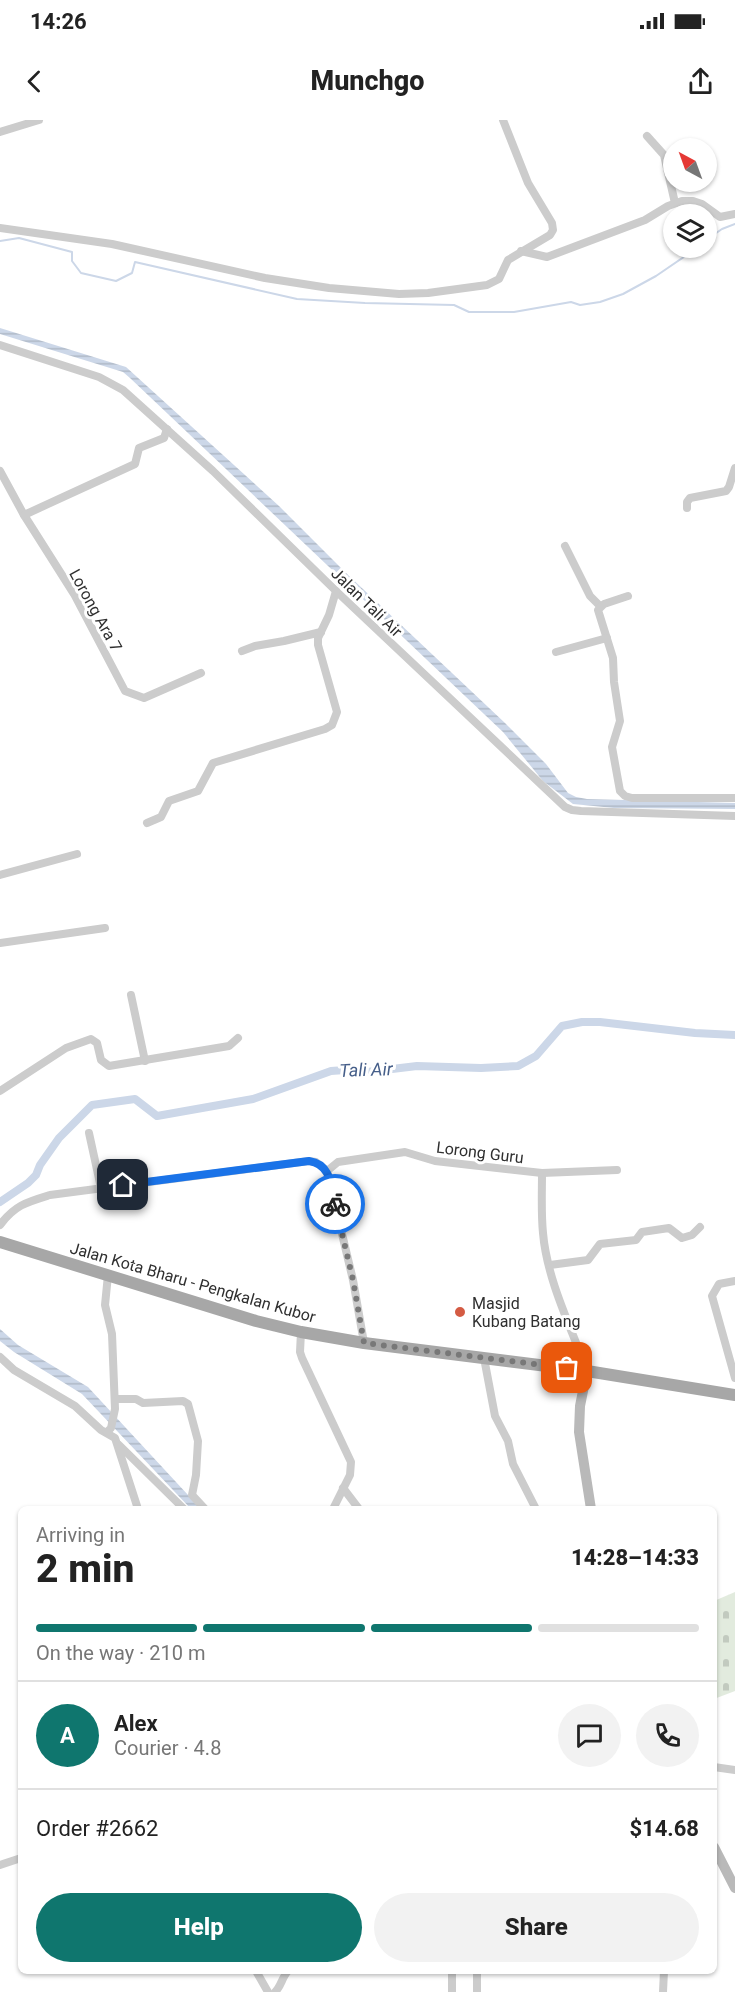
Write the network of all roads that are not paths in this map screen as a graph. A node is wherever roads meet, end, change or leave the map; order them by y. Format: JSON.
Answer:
{"nodes":[{"id":1,"x":39,"y":120,"type":"edge"},
{"id":2,"x":503,"y":120,"type":"edge"},
{"id":3,"x":0,"y":132,"type":"edge"},
{"id":4,"x":647,"y":136,"type":"dead end"},
{"id":5,"x":675,"y":203,"type":"junction"},
{"id":6,"x":735,"y":214,"type":"edge"},
{"id":7,"x":0,"y":228,"type":"edge"},
{"id":8,"x":521,"y":251,"type":"junction"},
{"id":9,"x":0,"y":345,"type":"edge"},
{"id":10,"x":167,"y":429,"type":"junction"},
{"id":11,"x":0,"y":471,"type":"edge"},
{"id":12,"x":734,"y":475,"type":"edge"},
{"id":13,"x":687,"y":508,"type":"dead end"},
{"id":14,"x":24,"y":515,"type":"junction"},
{"id":15,"x":565,"y":546,"type":"dead end"},
{"id":16,"x":336,"y":591,"type":"junction"},
{"id":17,"x":628,"y":596,"type":"dead end"},
{"id":18,"x":600,"y":606,"type":"junction"},
{"id":19,"x":321,"y":632,"type":"junction"},
{"id":20,"x":607,"y":638,"type":"junction"},
{"id":21,"x":242,"y":651,"type":"dead end"},
{"id":22,"x":556,"y":652,"type":"dead end"},
{"id":23,"x":201,"y":673,"type":"dead end"},
{"id":24,"x":735,"y":798,"type":"edge"},
{"id":25,"x":735,"y":816,"type":"edge"},
{"id":26,"x":147,"y":823,"type":"dead end"},
{"id":27,"x":77,"y":854,"type":"dead end"},
{"id":28,"x":0,"y":875,"type":"edge"},
{"id":29,"x":105,"y":928,"type":"dead end"},
{"id":30,"x":0,"y":943,"type":"edge"},
{"id":31,"x":132,"y":995,"type":"dead end"},
{"id":32,"x":238,"y":1038,"type":"dead end"},
{"id":33,"x":145,"y":1060,"type":"junction"},
{"id":34,"x":0,"y":1091,"type":"edge"},
{"id":35,"x":89,"y":1133,"type":"dead end"},
{"id":36,"x":617,"y":1170,"type":"dead end"},
{"id":37,"x":327,"y":1171,"type":"junction"},
{"id":38,"x":542,"y":1173,"type":"junction"},
{"id":39,"x":101,"y":1188,"type":"junction"},
{"id":40,"x":0,"y":1226,"type":"edge"},
{"id":41,"x":700,"y":1227,"type":"dead end"},
{"id":42,"x":0,"y":1242,"type":"edge"},
{"id":43,"x":550,"y":1265,"type":"junction"},
{"id":44,"x":108,"y":1275,"type":"junction"},
{"id":45,"x":735,"y":1281,"type":"edge"},
{"id":46,"x":301,"y":1332,"type":"junction"},
{"id":47,"x":364,"y":1343,"type":"junction"},
{"id":48,"x":0,"y":1357,"type":"edge"},
{"id":49,"x":484,"y":1358,"type":"junction"},
{"id":50,"x":587,"y":1371,"type":"junction"},
{"id":51,"x":735,"y":1378,"type":"edge"},
{"id":52,"x":735,"y":1395,"type":"edge"},
{"id":53,"x":115,"y":1399,"type":"junction"},
{"id":54,"x":109,"y":1430,"type":"junction"},
{"id":55,"x":117,"y":1443,"type":"junction"},
{"id":56,"x":343,"y":1488,"type":"junction"},
{"id":57,"x":137,"y":1506,"type":"edge"},
{"id":58,"x":181,"y":1506,"type":"edge"},
{"id":59,"x":202,"y":1506,"type":"edge"},
{"id":60,"x":334,"y":1506,"type":"edge"},
{"id":61,"x":357,"y":1506,"type":"edge"},
{"id":62,"x":534,"y":1506,"type":"edge"},
{"id":63,"x":591,"y":1506,"type":"edge"},
{"id":64,"x":717,"y":1767,"type":"edge"},
{"id":65,"x":735,"y":1770,"type":"edge"},
{"id":66,"x":717,"y":1853,"type":"edge"},
{"id":67,"x":18,"y":1859,"type":"edge"},
{"id":68,"x":0,"y":1865,"type":"edge"},
{"id":69,"x":735,"y":1888,"type":"edge"},
{"id":70,"x":258,"y":1974,"type":"edge"},
{"id":71,"x":286,"y":1974,"type":"edge"},
{"id":72,"x":452,"y":1974,"type":"edge"},
{"id":73,"x":477,"y":1974,"type":"edge"},
{"id":74,"x":664,"y":1974,"type":"edge"},
{"id":75,"x":268,"y":1992,"type":"edge"},
{"id":76,"x":275,"y":1992,"type":"edge"},
{"id":77,"x":452,"y":1992,"type":"edge"},
{"id":78,"x":477,"y":1992,"type":"edge"},
{"id":79,"x":663,"y":1992,"type":"edge"}],
"edges":[{"from":1,"to":3,"type":"street"},
{"from":2,"to":8,"type":"street"},
{"from":4,"to":5,"type":"street"},
{"from":5,"to":6,"type":"street"},
{"from":5,"to":8,"type":"street"},
{"from":7,"to":8,"type":"street"},
{"from":9,"to":10,"type":"street","name":"Jalan Tali Air"},
{"from":10,"to":14,"type":"street"},
{"from":10,"to":16,"type":"street","name":"Jalan Tali Air"},
{"from":11,"to":14,"type":"street","name":"Lorong Ara 7"},
{"from":12,"to":13,"type":"street"},
{"from":14,"to":23,"type":"street","name":"Lorong Ara 7"},
{"from":15,"to":18,"type":"street"},
{"from":16,"to":19,"type":"street"},
{"from":16,"to":25,"type":"street","name":"Jalan Tali Air"},
{"from":17,"to":18,"type":"street"},
{"from":18,"to":20,"type":"street"},
{"from":19,"to":21,"type":"street"},
{"from":19,"to":26,"type":"street"},
{"from":20,"to":22,"type":"street"},
{"from":20,"to":24,"type":"street"},
{"from":27,"to":28,"type":"street"},
{"from":29,"to":30,"type":"street"},
{"from":31,"to":33,"type":"street"},
{"from":32,"to":33,"type":"street"},
{"from":33,"to":34,"type":"street"},
{"from":35,"to":39,"type":"street"},
{"from":36,"to":38,"type":"street","name":"Lorong Guru"},
{"from":37,"to":38,"type":"street","name":"Lorong Guru"},
{"from":37,"to":39,"type":"street"},
{"from":37,"to":47,"type":"street"},
{"from":38,"to":43,"type":"street"},
{"from":39,"to":40,"type":"street"},
{"from":41,"to":43,"type":"street"},
{"from":42,"to":44,"type":"main road","name":"Jalan Kota Bharu - Pengkalan Kubor"},
{"from":43,"to":50,"type":"street"},
{"from":44,"to":46,"type":"main road","name":"Jalan Kota Bharu - Pengkalan Kubor"},
{"from":44,"to":53,"type":"street"},
{"from":45,"to":51,"type":"street"},
{"from":46,"to":47,"type":"main road","name":"Jalan Kota Bharu - Pengkalan Kubor"},
{"from":46,"to":56,"type":"street"},
{"from":47,"to":49,"type":"main road","name":"Jalan Kota Bharu - Pengkalan Kubor"},
{"from":48,"to":54,"type":"street"},
{"from":49,"to":50,"type":"main road","name":"Jalan Kota Bharu - Pengkalan Kubor"},
{"from":49,"to":62,"type":"street"},
{"from":50,"to":52,"type":"main road","name":"Jalan Kota Bharu - Pengkalan Kubor"},
{"from":50,"to":63,"type":"street"},
{"from":53,"to":54,"type":"street"},
{"from":53,"to":59,"type":"street"},
{"from":54,"to":55,"type":"street"},
{"from":55,"to":57,"type":"street"},
{"from":55,"to":58,"type":"street"},
{"from":56,"to":60,"type":"street"},
{"from":56,"to":61,"type":"street"},
{"from":64,"to":65,"type":"street"},
{"from":66,"to":69,"type":"street"},
{"from":67,"to":68,"type":"street"},
{"from":70,"to":75,"type":"street"},
{"from":71,"to":76,"type":"street"},
{"from":72,"to":77,"type":"street"},
{"from":73,"to":78,"type":"street"},
{"from":74,"to":79,"type":"street"}]}
